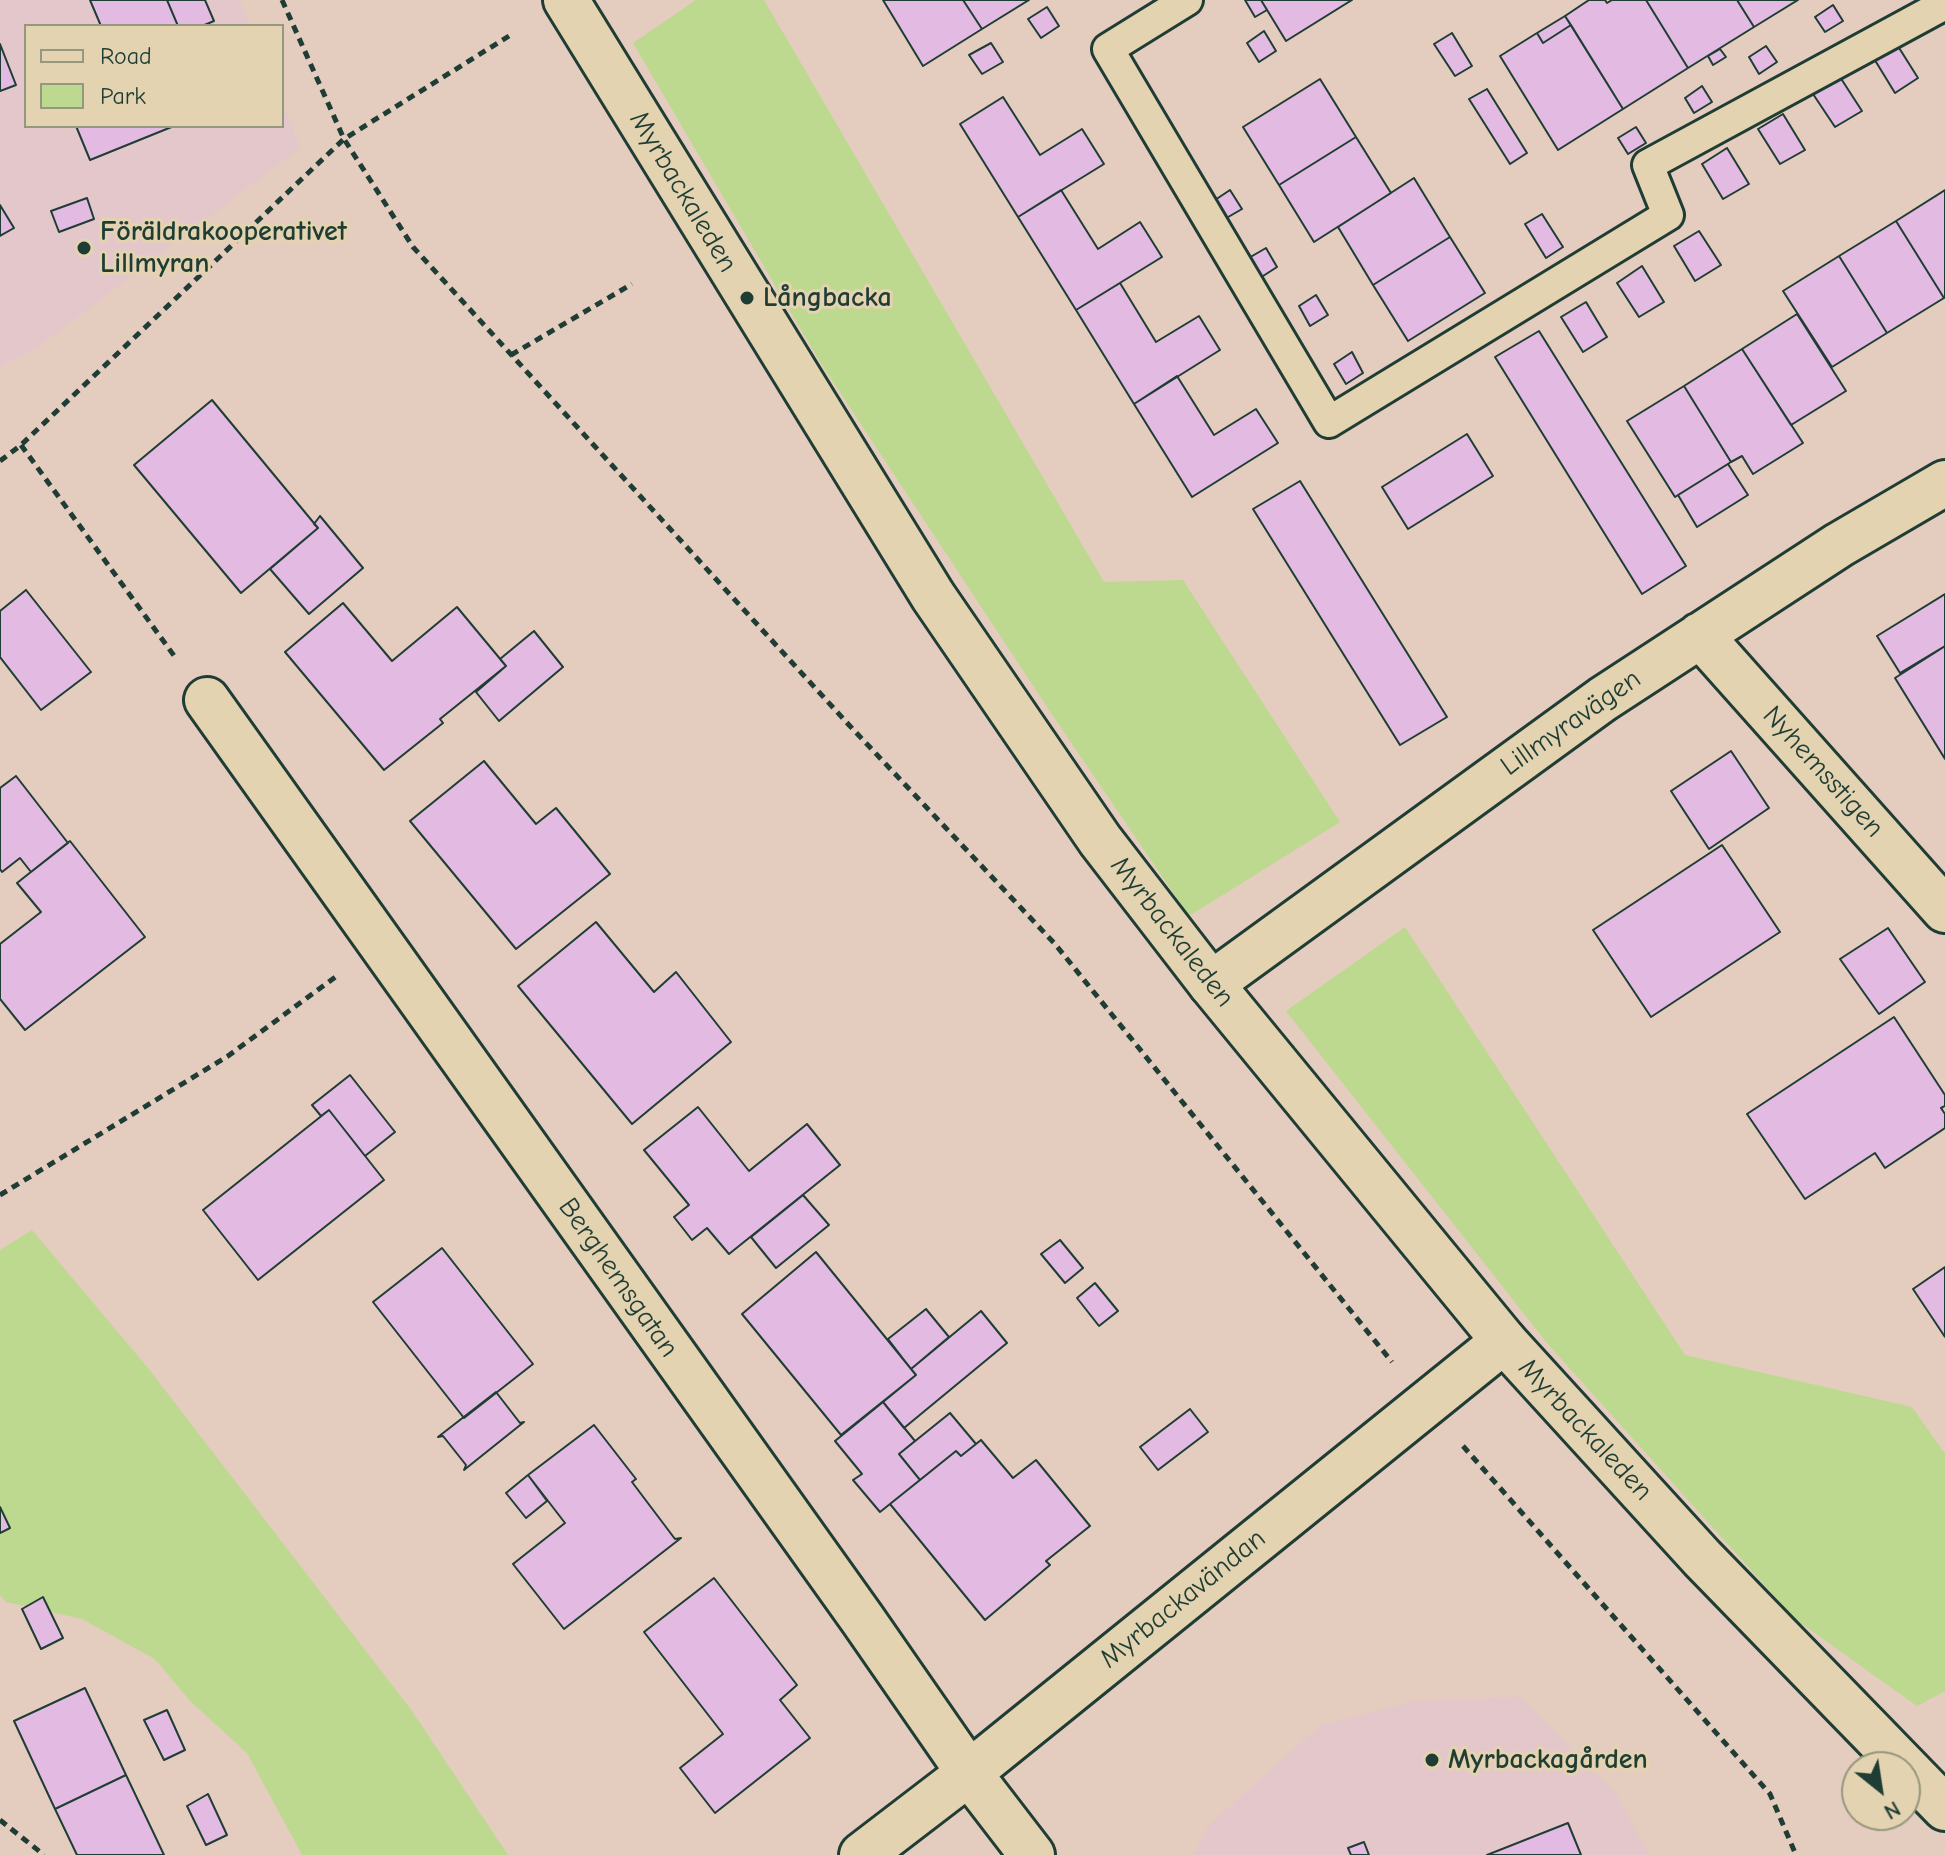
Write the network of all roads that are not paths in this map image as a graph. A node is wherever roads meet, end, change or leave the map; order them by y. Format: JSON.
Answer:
{"nodes":[{"id":1,"x":566,"y":0,"type":"edge"},
{"id":2,"x":1187,"y":0,"type":"edge"},
{"id":3,"x":1945,"y":4,"type":"edge"},
{"id":4,"x":1945,"y":483,"type":"edge"},
{"id":5,"x":1700,"y":635,"type":"junction"},
{"id":6,"x":207,"y":700,"type":"road end"},
{"id":7,"x":1945,"y":910,"type":"edge"},
{"id":8,"x":1211,"y":984,"type":"junction"},
{"id":9,"x":1504,"y":1341,"type":"junction"},
{"id":10,"x":969,"y":1773,"type":"junction"},
{"id":11,"x":1945,"y":1808,"type":"edge"},
{"id":12,"x":862,"y":1855,"type":"edge"},
{"id":13,"x":1032,"y":1855,"type":"edge"}],
"edges":[{"from":1,"to":8,"type":"street","name":"Myrbackaleden"},
{"from":2,"to":3,"type":"lane"},
{"from":4,"to":5,"type":"street","name":"Lillmyravägen"},
{"from":5,"to":7,"type":"street","name":"Nyhemsstigen"},
{"from":5,"to":8,"type":"street","name":"Lillmyravägen"},
{"from":6,"to":10,"type":"street","name":"Berghemsgatan"},
{"from":8,"to":9,"type":"street","name":"Myrbackaleden"},
{"from":9,"to":10,"type":"street","name":"Myrbackavändan"},
{"from":9,"to":11,"type":"street","name":"Myrbackaleden"},
{"from":10,"to":12,"type":"street","name":"Myrbackavändan"},
{"from":10,"to":13,"type":"street","name":"Berghemsgatan"}]}
